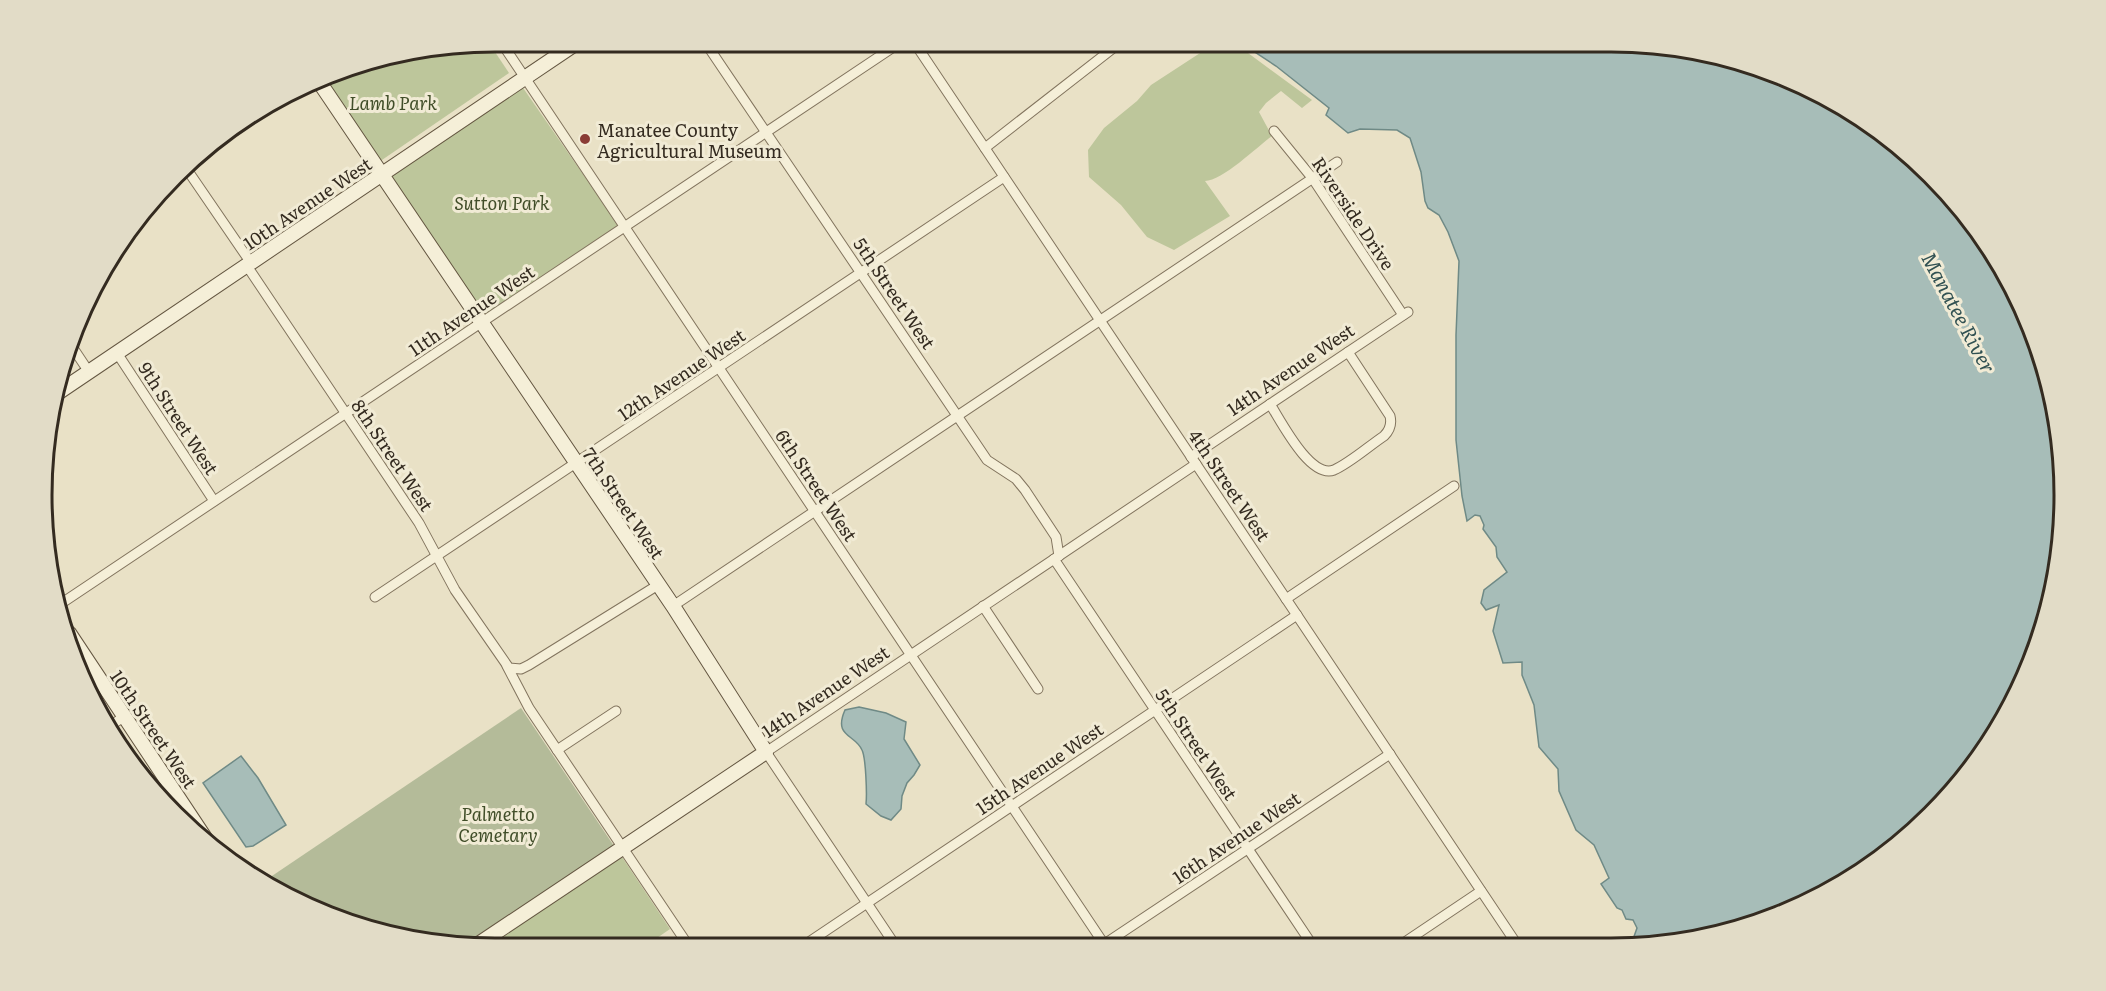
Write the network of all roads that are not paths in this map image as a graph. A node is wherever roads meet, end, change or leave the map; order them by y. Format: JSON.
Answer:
{"nodes":[{"id":1,"x":508,"y":52,"type":"edge"},
{"id":2,"x":563,"y":52,"type":"edge"},
{"id":3,"x":712,"y":52,"type":"edge"},
{"id":4,"x":886,"y":52,"type":"edge"},
{"id":5,"x":921,"y":52,"type":"edge"},
{"id":6,"x":1108,"y":52,"type":"edge"},
{"id":7,"x":525,"y":78,"type":"junction"},
{"id":8,"x":323,"y":87,"type":"edge"},
{"id":9,"x":1274,"y":131,"type":"dead end"},
{"id":10,"x":766,"y":132,"type":"junction"},
{"id":11,"x":985,"y":148,"type":"junction"},
{"id":12,"x":1337,"y":162,"type":"dead end"},
{"id":13,"x":190,"y":174,"type":"edge"},
{"id":14,"x":382,"y":175,"type":"junction"},
{"id":15,"x":1004,"y":177,"type":"junction"},
{"id":16,"x":1313,"y":179,"type":"junction"},
{"id":17,"x":625,"y":227,"type":"junction"},
{"id":18,"x":249,"y":265,"type":"junction"},
{"id":19,"x":861,"y":273,"type":"junction"},
{"id":20,"x":1406,"y":313,"type":"joint"},
{"id":21,"x":1100,"y":321,"type":"junction"},
{"id":22,"x":481,"y":322,"type":"junction"},
{"id":23,"x":1348,"y":352,"type":"junction"},
{"id":24,"x":76,"y":353,"type":"edge"},
{"id":25,"x":117,"y":353,"type":"junction"},
{"id":26,"x":719,"y":368,"type":"junction"},
{"id":27,"x":89,"y":372,"type":"junction"},
{"id":28,"x":66,"y":387,"type":"edge"},
{"id":29,"x":1269,"y":404,"type":"junction"},
{"id":30,"x":345,"y":414,"type":"junction"},
{"id":31,"x":957,"y":416,"type":"junction"},
{"id":32,"x":1194,"y":460,"type":"junction"},
{"id":33,"x":576,"y":463,"type":"junction"},
{"id":34,"x":1454,"y":486,"type":"dead end"},
{"id":35,"x":214,"y":501,"type":"junction"},
{"id":36,"x":815,"y":512,"type":"junction"},
{"id":37,"x":437,"y":556,"type":"junction"},
{"id":38,"x":1057,"y":557,"type":"junction"},
{"id":39,"x":658,"y":585,"type":"junction"},
{"id":40,"x":375,"y":597,"type":"dead end"},
{"id":41,"x":1286,"y":598,"type":"junction"},
{"id":42,"x":66,"y":601,"type":"edge"},
{"id":43,"x":673,"y":606,"type":"junction"},
{"id":44,"x":983,"y":606,"type":"junction"},
{"id":45,"x":1297,"y":615,"type":"junction"},
{"id":46,"x":81,"y":651,"type":"edge"},
{"id":47,"x":911,"y":655,"type":"junction"},
{"id":48,"x":508,"y":667,"type":"junction"},
{"id":49,"x":1038,"y":689,"type":"dead end"},
{"id":50,"x":1155,"y":710,"type":"junction"},
{"id":51,"x":616,"y":711,"type":"dead end"},
{"id":52,"x":124,"y":716,"type":"junction"},
{"id":53,"x":115,"y":722,"type":"edge"},
{"id":54,"x":557,"y":750,"type":"junction"},
{"id":55,"x":766,"y":752,"type":"junction"},
{"id":56,"x":1390,"y":754,"type":"junction"},
{"id":57,"x":1012,"y":806,"type":"junction"},
{"id":58,"x":183,"y":810,"type":"edge"},
{"id":59,"x":623,"y":848,"type":"junction"},
{"id":60,"x":1248,"y":849,"type":"junction"},
{"id":61,"x":1482,"y":891,"type":"junction"},
{"id":62,"x":867,"y":903,"type":"junction"},
{"id":63,"x":491,"y":938,"type":"edge"},
{"id":64,"x":683,"y":938,"type":"edge"},
{"id":65,"x":815,"y":938,"type":"edge"},
{"id":66,"x":890,"y":938,"type":"edge"},
{"id":67,"x":1099,"y":938,"type":"edge"},
{"id":68,"x":1116,"y":938,"type":"edge"},
{"id":69,"x":1308,"y":938,"type":"edge"},
{"id":70,"x":1411,"y":938,"type":"edge"},
{"id":71,"x":1513,"y":938,"type":"edge"}],
"edges":[{"from":1,"to":7,"type":"street","name":"6th Street West"},
{"from":2,"to":7,"type":"street","name":"10th Avenue West"},
{"from":3,"to":10,"type":"street","name":"5th Street West"},
{"from":4,"to":10,"type":"street","name":"11th Avenue West"},
{"from":5,"to":11,"type":"street","name":"4th Street West"},
{"from":6,"to":11,"type":"street"},
{"from":7,"to":14,"type":"street","name":"10th Avenue West"},
{"from":7,"to":17,"type":"street","name":"6th Street West"},
{"from":8,"to":14,"type":"street","name":"7th Street West"},
{"from":9,"to":16,"type":"street","name":"Riverside Drive"},
{"from":10,"to":17,"type":"street","name":"11th Avenue West"},
{"from":10,"to":19,"type":"street","name":"5th Street West"},
{"from":11,"to":15,"type":"street","name":"4th Street West"},
{"from":12,"to":16,"type":"street"},
{"from":13,"to":18,"type":"street","name":"8th Street West"},
{"from":14,"to":18,"type":"street","name":"10th Avenue West"},
{"from":14,"to":22,"type":"street","name":"7th Street West"},
{"from":15,"to":19,"type":"street","name":"12th Avenue West"},
{"from":15,"to":21,"type":"street","name":"4th Street West"},
{"from":16,"to":20,"type":"street","name":"Riverside Drive"},
{"from":16,"to":21,"type":"street"},
{"from":17,"to":22,"type":"street","name":"11th Avenue West"},
{"from":17,"to":26,"type":"street","name":"6th Street West"},
{"from":18,"to":25,"type":"street","name":"10th Avenue West"},
{"from":18,"to":30,"type":"street","name":"8th Street West"},
{"from":19,"to":26,"type":"street","name":"12th Avenue West"},
{"from":19,"to":31,"type":"street","name":"5th Street West"},
{"from":20,"to":23,"type":"street","name":"14th Avenue West"},
{"from":21,"to":31,"type":"street"},
{"from":21,"to":32,"type":"street","name":"4th Street West"},
{"from":22,"to":30,"type":"street","name":"11th Avenue West"},
{"from":22,"to":33,"type":"street","name":"7th Street West"},
{"from":23,"to":29,"type":"street","name":"14th Avenue West"},
{"from":23,"to":29,"type":"street"},
{"from":24,"to":27,"type":"street"},
{"from":25,"to":27,"type":"street","name":"10th Avenue West"},
{"from":25,"to":35,"type":"street","name":"9th Street West"},
{"from":26,"to":33,"type":"street","name":"12th Avenue West"},
{"from":26,"to":36,"type":"street","name":"6th Street West"},
{"from":27,"to":28,"type":"street","name":"10th Avenue West"},
{"from":29,"to":32,"type":"street","name":"14th Avenue West"},
{"from":30,"to":35,"type":"street","name":"11th Avenue West"},
{"from":30,"to":37,"type":"street","name":"8th Street West"},
{"from":31,"to":36,"type":"street"},
{"from":31,"to":38,"type":"street","name":"5th Street West"},
{"from":32,"to":38,"type":"street","name":"14th Avenue West"},
{"from":32,"to":41,"type":"street","name":"4th Street West"},
{"from":33,"to":37,"type":"street","name":"12th Avenue West"},
{"from":33,"to":39,"type":"street","name":"7th Street West"},
{"from":34,"to":41,"type":"street"},
{"from":35,"to":42,"type":"street","name":"11th Avenue West"},
{"from":36,"to":43,"type":"street"},
{"from":36,"to":47,"type":"street","name":"6th Street West"},
{"from":37,"to":40,"type":"street","name":"12th Avenue West"},
{"from":37,"to":48,"type":"street","name":"8th Street West"},
{"from":38,"to":44,"type":"street","name":"14th Avenue West"},
{"from":38,"to":50,"type":"street","name":"5th Street West"},
{"from":39,"to":43,"type":"street","name":"7th Street West"},
{"from":39,"to":48,"type":"street"},
{"from":41,"to":45,"type":"street","name":"4th Street West"},
{"from":43,"to":55,"type":"street","name":"7th Street West"},
{"from":44,"to":47,"type":"street","name":"14th Avenue West"},
{"from":44,"to":49,"type":"street"},
{"from":45,"to":50,"type":"street","name":"15th Avenue West"},
{"from":45,"to":56,"type":"street","name":"4th Street West"},
{"from":46,"to":52,"type":"street","name":"10th Street West"},
{"from":47,"to":55,"type":"street","name":"14th Avenue West"},
{"from":47,"to":57,"type":"street","name":"6th Street West"},
{"from":48,"to":54,"type":"street","name":"8th Street West"},
{"from":50,"to":57,"type":"street","name":"15th Avenue West"},
{"from":50,"to":60,"type":"street","name":"5th Street West"},
{"from":51,"to":54,"type":"street"},
{"from":52,"to":53,"type":"street"},
{"from":52,"to":58,"type":"street","name":"10th Street West"},
{"from":54,"to":59,"type":"street","name":"8th Street West"},
{"from":55,"to":59,"type":"street","name":"14th Avenue West"},
{"from":55,"to":62,"type":"street","name":"7th Street West"},
{"from":56,"to":60,"type":"street","name":"16th Avenue West"},
{"from":56,"to":61,"type":"street","name":"4th Street West"},
{"from":57,"to":62,"type":"street","name":"15th Avenue West"},
{"from":57,"to":67,"type":"street","name":"6th Street West"},
{"from":59,"to":63,"type":"street","name":"14th Avenue West"},
{"from":59,"to":64,"type":"street","name":"8th Street West"},
{"from":60,"to":68,"type":"street","name":"16th Avenue West"},
{"from":60,"to":69,"type":"street","name":"5th Street West"},
{"from":61,"to":70,"type":"street"},
{"from":61,"to":71,"type":"street","name":"4th Street West"},
{"from":62,"to":65,"type":"street","name":"15th Avenue West"},
{"from":62,"to":66,"type":"street","name":"7th Street West"}]}
